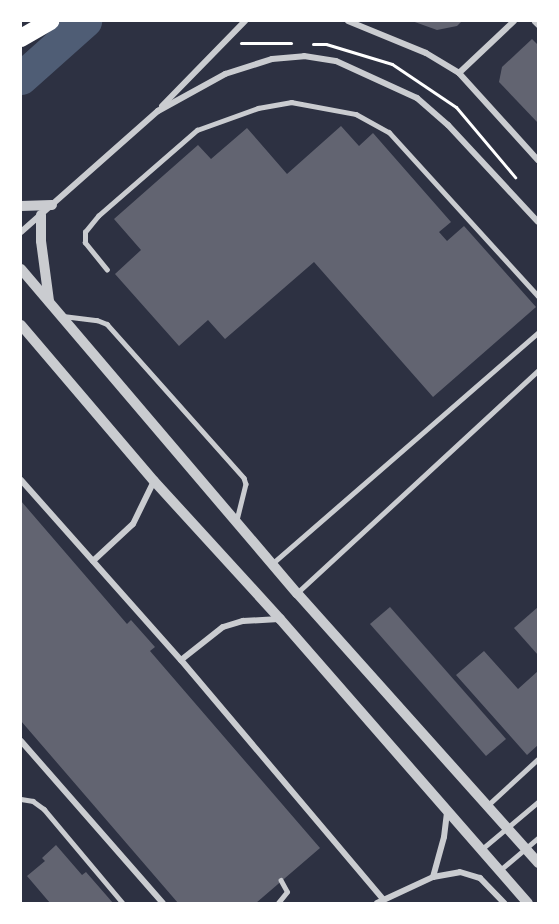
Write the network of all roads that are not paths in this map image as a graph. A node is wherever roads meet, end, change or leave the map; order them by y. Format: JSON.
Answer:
{"nodes":[{"id":1,"x":51,"y":21,"type":"edge"},
{"id":2,"x":245,"y":21,"type":"edge"},
{"id":3,"x":348,"y":21,"type":"edge"},
{"id":4,"x":514,"y":21,"type":"edge"},
{"id":5,"x":534,"y":21,"type":"edge"},
{"id":6,"x":538,"y":25,"type":"edge"},
{"id":7,"x":21,"y":38,"type":"edge"},
{"id":8,"x":459,"y":73,"type":"junction"},
{"id":9,"x":158,"y":111,"type":"junction"},
{"id":10,"x":538,"y":160,"type":"edge"},
{"id":11,"x":52,"y":205,"type":"junction"},
{"id":12,"x":21,"y":206,"type":"edge"},
{"id":13,"x":41,"y":215,"type":"junction"},
{"id":14,"x":538,"y":222,"type":"edge"},
{"id":15,"x":21,"y":232,"type":"edge"},
{"id":16,"x":21,"y":269,"type":"edge"},
{"id":17,"x":107,"y":270,"type":"dead end"},
{"id":18,"x":538,"y":296,"type":"edge"},
{"id":19,"x":49,"y":302,"type":"junction"},
{"id":20,"x":61,"y":316,"type":"junction"},
{"id":21,"x":21,"y":325,"type":"edge"},
{"id":22,"x":538,"y":333,"type":"edge"},
{"id":23,"x":538,"y":371,"type":"edge"},
{"id":24,"x":21,"y":480,"type":"edge"},
{"id":25,"x":154,"y":481,"type":"junction"},
{"id":26,"x":236,"y":522,"type":"junction"},
{"id":27,"x":93,"y":561,"type":"junction"},
{"id":28,"x":272,"y":564,"type":"junction"},
{"id":29,"x":297,"y":592,"type":"junction"},
{"id":30,"x":280,"y":619,"type":"junction"},
{"id":31,"x":181,"y":660,"type":"junction"},
{"id":32,"x":21,"y":741,"type":"edge"},
{"id":33,"x":538,"y":759,"type":"edge"},
{"id":34,"x":21,"y":799,"type":"edge"},
{"id":35,"x":538,"y":802,"type":"edge"},
{"id":36,"x":487,"y":806,"type":"junction"},
{"id":37,"x":447,"y":813,"type":"junction"},
{"id":38,"x":507,"y":828,"type":"junction"},
{"id":39,"x":538,"y":838,"type":"edge"},
{"id":40,"x":525,"y":849,"type":"junction"},
{"id":41,"x":480,"y":851,"type":"junction"},
{"id":42,"x":538,"y":863,"type":"edge"},
{"id":43,"x":499,"y":872,"type":"junction"},
{"id":44,"x":433,"y":877,"type":"junction"},
{"id":45,"x":281,"y":881,"type":"dead end"},
{"id":46,"x":380,"y":901,"type":"edge"},
{"id":47,"x":123,"y":903,"type":"edge"},
{"id":48,"x":163,"y":903,"type":"edge"},
{"id":49,"x":278,"y":903,"type":"edge"},
{"id":50,"x":504,"y":903,"type":"edge"},
{"id":51,"x":528,"y":903,"type":"edge"}],
"edges":[{"from":1,"to":7,"type":"highway"},
{"from":2,"to":9,"type":"street"},
{"from":3,"to":8,"type":"street"},
{"from":4,"to":8,"type":"street"},
{"from":5,"to":6,"type":"lane"},
{"from":8,"to":10,"type":"street"},
{"from":9,"to":11,"type":"street"},
{"from":9,"to":14,"type":"street"},
{"from":11,"to":12,"type":"street"},
{"from":11,"to":13,"type":"street"},
{"from":13,"to":15,"type":"street"},
{"from":13,"to":19,"type":"street"},
{"from":16,"to":19,"type":"street"},
{"from":17,"to":18,"type":"lane"},
{"from":19,"to":20,"type":"street"},
{"from":20,"to":26,"type":"street"},
{"from":20,"to":26,"type":"lane"},
{"from":21,"to":25,"type":"street"},
{"from":22,"to":28,"type":"lane"},
{"from":23,"to":29,"type":"lane"},
{"from":24,"to":27,"type":"street"},
{"from":25,"to":27,"type":"street"},
{"from":25,"to":30,"type":"street"},
{"from":26,"to":28,"type":"street"},
{"from":27,"to":31,"type":"street"},
{"from":28,"to":29,"type":"street"},
{"from":29,"to":36,"type":"street"},
{"from":30,"to":31,"type":"street"},
{"from":30,"to":37,"type":"street"},
{"from":31,"to":46,"type":"street"},
{"from":32,"to":48,"type":"street"},
{"from":33,"to":36,"type":"lane"},
{"from":34,"to":47,"type":"lane"},
{"from":35,"to":38,"type":"lane"},
{"from":36,"to":38,"type":"street"},
{"from":37,"to":41,"type":"street"},
{"from":37,"to":44,"type":"street"},
{"from":38,"to":40,"type":"street"},
{"from":38,"to":41,"type":"lane"},
{"from":39,"to":40,"type":"lane"},
{"from":40,"to":42,"type":"street"},
{"from":40,"to":43,"type":"lane"},
{"from":41,"to":43,"type":"street"},
{"from":43,"to":51,"type":"street"},
{"from":44,"to":46,"type":"street"},
{"from":44,"to":50,"type":"street"},
{"from":45,"to":49,"type":"lane"}]}
